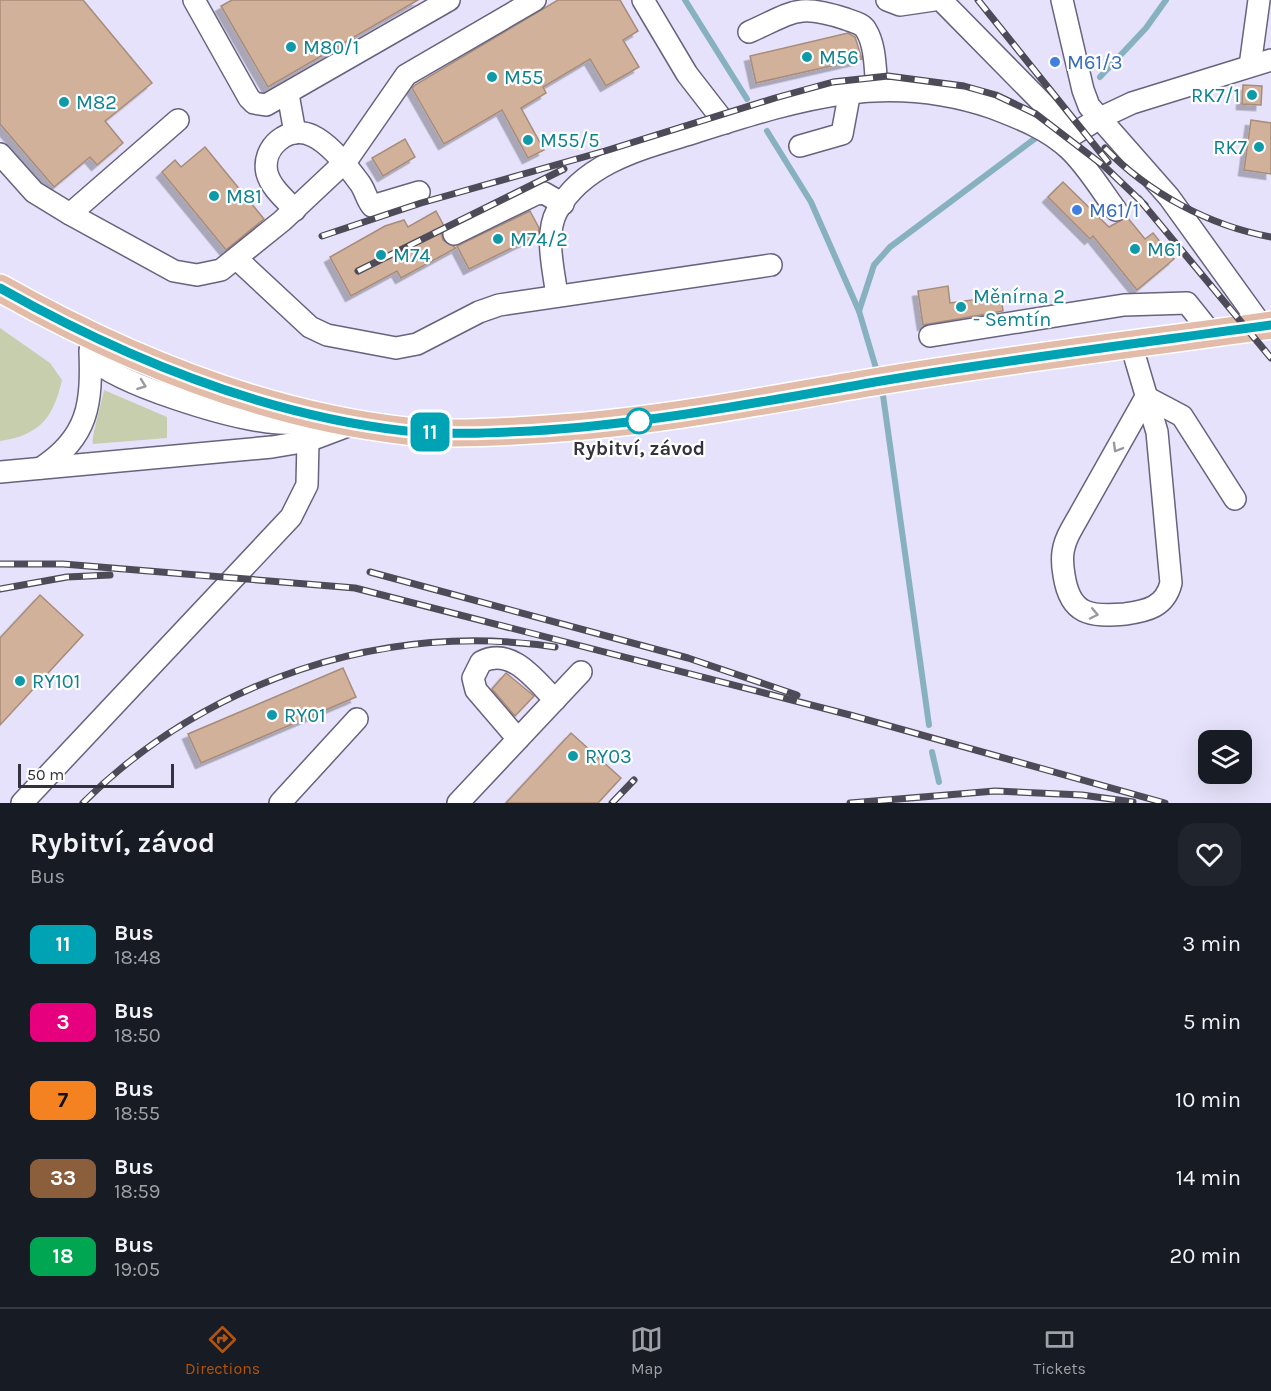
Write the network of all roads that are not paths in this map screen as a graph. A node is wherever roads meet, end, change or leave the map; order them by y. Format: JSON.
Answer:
{"nodes":[{"id":1,"x":194,"y":0,"type":"edge"},
{"id":2,"x":449,"y":0,"type":"edge"},
{"id":3,"x":535,"y":0,"type":"edge"},
{"id":4,"x":643,"y":0,"type":"edge"},
{"id":5,"x":887,"y":0,"type":"edge"},
{"id":6,"x":934,"y":0,"type":"edge"},
{"id":7,"x":941,"y":0,"type":"edge"},
{"id":8,"x":1062,"y":0,"type":"edge"},
{"id":9,"x":1259,"y":0,"type":"edge"},
{"id":10,"x":749,"y":32,"type":"dead end"},
{"id":11,"x":1271,"y":60,"type":"edge"},
{"id":12,"x":1250,"y":66,"type":"junction"},
{"id":13,"x":877,"y":89,"type":"junction"},
{"id":14,"x":850,"y":91,"type":"junction"},
{"id":15,"x":288,"y":94,"type":"junction"},
{"id":16,"x":1098,"y":118,"type":"junction"},
{"id":17,"x":178,"y":120,"type":"dead end"},
{"id":18,"x":725,"y":123,"type":"junction"},
{"id":19,"x":295,"y":133,"type":"junction"},
{"id":20,"x":1067,"y":138,"type":"junction"},
{"id":21,"x":800,"y":146,"type":"dead end"},
{"id":22,"x":0,"y":154,"type":"edge"},
{"id":23,"x":343,"y":164,"type":"junction"},
{"id":24,"x":419,"y":192,"type":"dead end"},
{"id":25,"x":562,"y":204,"type":"junction"},
{"id":26,"x":295,"y":210,"type":"junction"},
{"id":27,"x":1116,"y":210,"type":"dead end"},
{"id":28,"x":70,"y":214,"type":"junction"},
{"id":29,"x":454,"y":234,"type":"dead end"},
{"id":30,"x":237,"y":259,"type":"junction"},
{"id":31,"x":771,"y":265,"type":"dead end"},
{"id":32,"x":0,"y":288,"type":"edge"},
{"id":33,"x":557,"y":297,"type":"junction"},
{"id":34,"x":1082,"y":298,"type":"dead end"},
{"id":35,"x":1124,"y":306,"type":"junction"},
{"id":36,"x":1267,"y":325,"type":"edge"},
{"id":37,"x":1210,"y":333,"type":"junction"},
{"id":38,"x":930,"y":336,"type":"dead end"},
{"id":39,"x":1131,"y":344,"type":"junction"},
{"id":40,"x":90,"y":347,"type":"junction"},
{"id":41,"x":1146,"y":397,"type":"junction"},
{"id":42,"x":354,"y":424,"type":"junction"},
{"id":43,"x":308,"y":441,"type":"junction"},
{"id":44,"x":40,"y":469,"type":"junction"},
{"id":45,"x":0,"y":472,"type":"edge"},
{"id":46,"x":1235,"y":499,"type":"dead end"},
{"id":47,"x":581,"y":672,"type":"dead end"},
{"id":48,"x":555,"y":700,"type":"junction"},
{"id":49,"x":357,"y":719,"type":"dead end"},
{"id":50,"x":518,"y":739,"type":"junction"},
{"id":51,"x":22,"y":803,"type":"edge"},
{"id":52,"x":280,"y":803,"type":"edge"},
{"id":53,"x":458,"y":803,"type":"edge"}],
"edges":[{"from":1,"to":15,"type":"street"},
{"from":2,"to":15,"type":"street"},
{"from":3,"to":23,"type":"street"},
{"from":4,"to":18,"type":"street"},
{"from":5,"to":6,"type":"street"},
{"from":7,"to":20,"type":"street"},
{"from":8,"to":16,"type":"street"},
{"from":9,"to":12,"type":"street"},
{"from":10,"to":13,"type":"street"},
{"from":11,"to":12,"type":"street"},
{"from":12,"to":16,"type":"street"},
{"from":13,"to":14,"type":"street"},
{"from":13,"to":20,"type":"street"},
{"from":14,"to":18,"type":"street"},
{"from":14,"to":21,"type":"street"},
{"from":15,"to":19,"type":"street"},
{"from":16,"to":20,"type":"street"},
{"from":16,"to":36,"type":"street"},
{"from":17,"to":28,"type":"street"},
{"from":18,"to":25,"type":"street"},
{"from":19,"to":23,"type":"street"},
{"from":19,"to":26,"type":"street"},
{"from":20,"to":27,"type":"street"},
{"from":22,"to":28,"type":"street"},
{"from":23,"to":24,"type":"street"},
{"from":23,"to":26,"type":"street"},
{"from":25,"to":29,"type":"street"},
{"from":25,"to":33,"type":"street"},
{"from":26,"to":30,"type":"street"},
{"from":28,"to":30,"type":"street"},
{"from":30,"to":33,"type":"street"},
{"from":31,"to":33,"type":"street"},
{"from":32,"to":40,"type":"main road"},
{"from":34,"to":35,"type":"street"},
{"from":35,"to":37,"type":"street"},
{"from":35,"to":38,"type":"street"},
{"from":36,"to":37,"type":"main road"},
{"from":37,"to":39,"type":"main road"},
{"from":39,"to":41,"type":"street"},
{"from":39,"to":42,"type":"main road"},
{"from":40,"to":42,"type":"main road"},
{"from":40,"to":44,"type":"street"},
{"from":41,"to":41,"type":"street","one_way":true},
{"from":41,"to":46,"type":"street"},
{"from":42,"to":43,"type":"street"},
{"from":43,"to":44,"type":"street"},
{"from":43,"to":51,"type":"street"},
{"from":44,"to":45,"type":"street"},
{"from":47,"to":48,"type":"street"},
{"from":48,"to":50,"type":"street"},
{"from":48,"to":50,"type":"street"},
{"from":49,"to":52,"type":"street"},
{"from":50,"to":53,"type":"street"}]}
